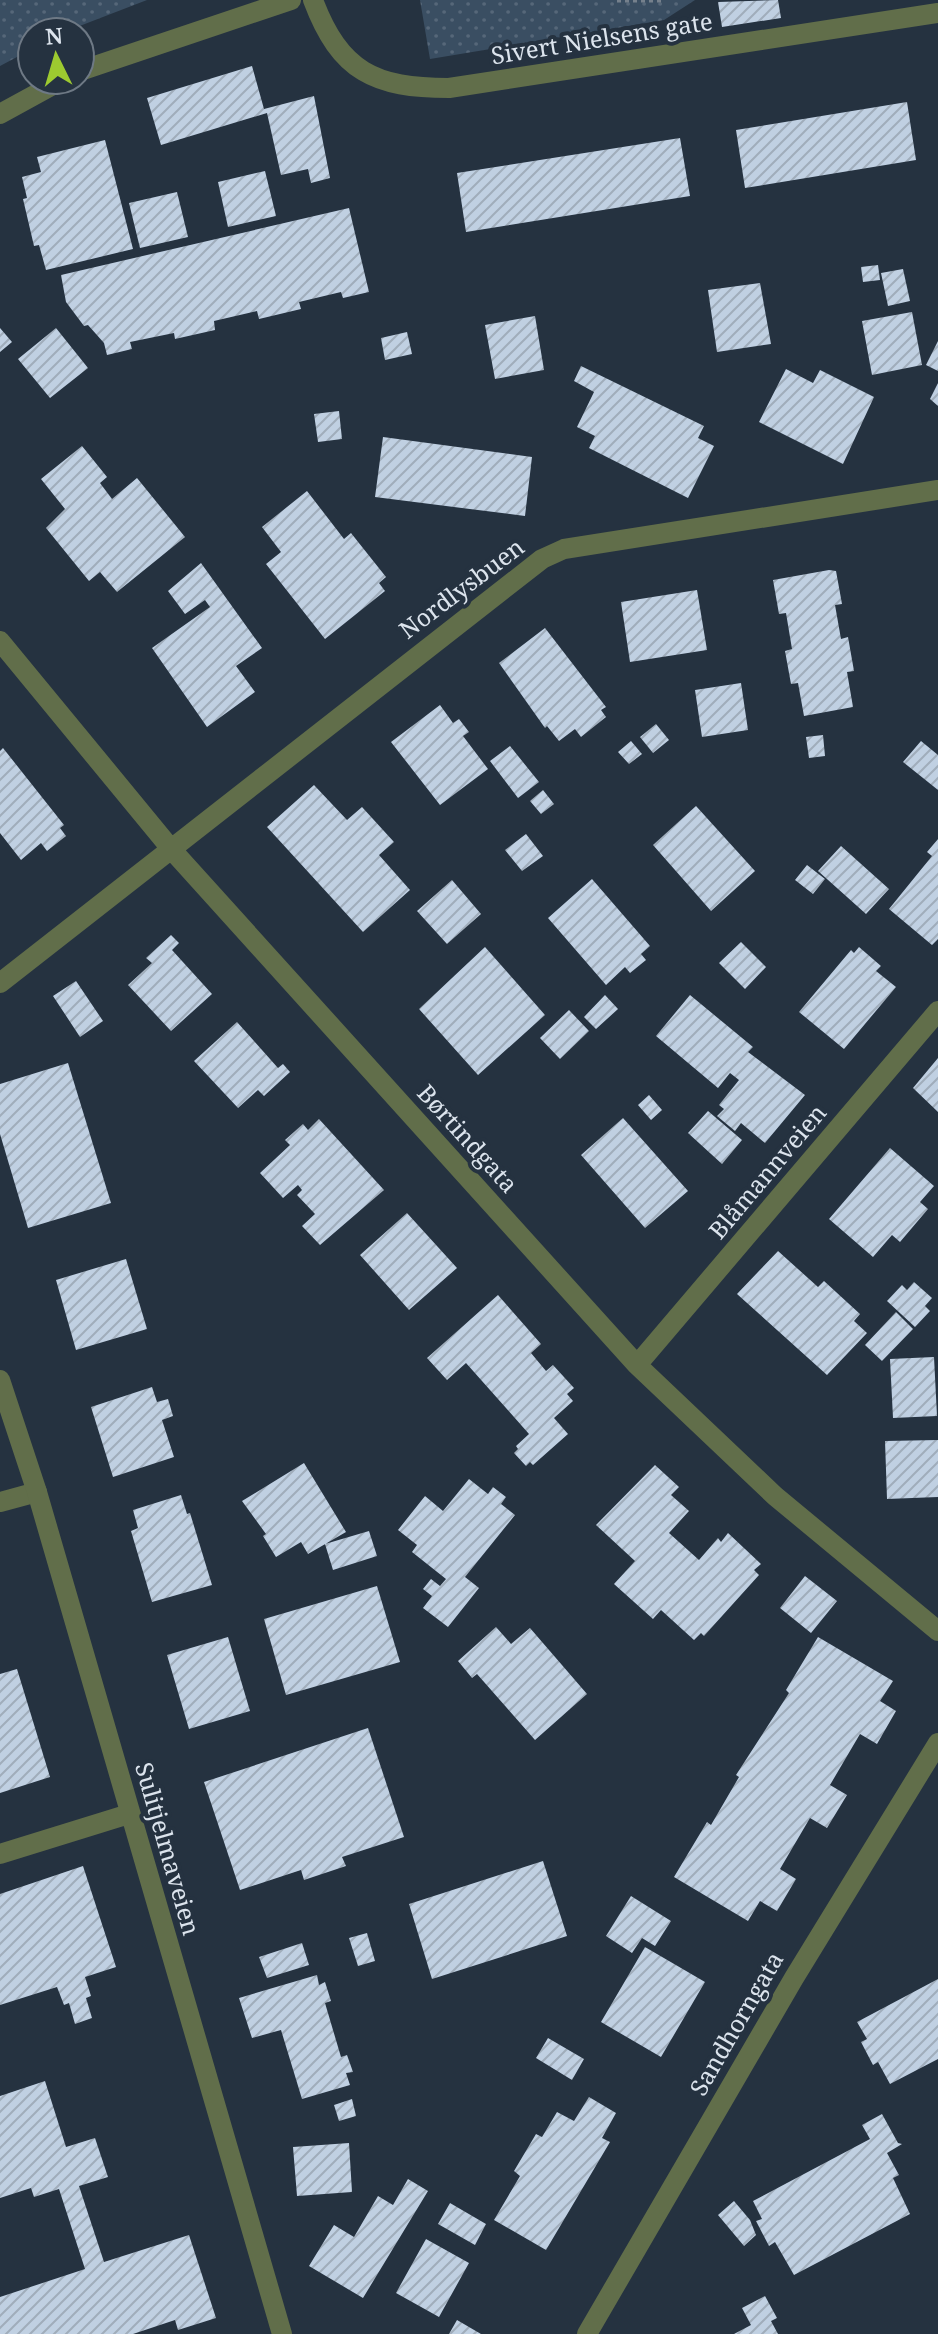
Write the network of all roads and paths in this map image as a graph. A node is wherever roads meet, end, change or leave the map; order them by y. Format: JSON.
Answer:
{"nodes":[{"id":1,"x":291,"y":0,"type":"edge"},
{"id":2,"x":313,"y":0,"type":"edge"},
{"id":3,"x":617,"y":0,"type":"edge"},
{"id":4,"x":664,"y":0,"type":"edge"},
{"id":5,"x":938,"y":13,"type":"edge"},
{"id":6,"x":96,"y":66,"type":"edge"},
{"id":7,"x":33,"y":96,"type":"edge"},
{"id":8,"x":0,"y":114,"type":"edge"},
{"id":9,"x":938,"y":490,"type":"edge"},
{"id":10,"x":0,"y":641,"type":"edge"},
{"id":11,"x":172,"y":850,"type":"junction"},
{"id":12,"x":0,"y":983,"type":"edge"},
{"id":13,"x":938,"y":1011,"type":"edge"},
{"id":14,"x":637,"y":1365,"type":"junction"},
{"id":15,"x":0,"y":1380,"type":"edge"},
{"id":16,"x":37,"y":1492,"type":"junction"},
{"id":17,"x":0,"y":1502,"type":"edge"},
{"id":18,"x":938,"y":1631,"type":"edge"},
{"id":19,"x":938,"y":1743,"type":"edge"},
{"id":20,"x":129,"y":1814,"type":"junction"},
{"id":21,"x":0,"y":1854,"type":"edge"},
{"id":22,"x":282,"y":2334,"type":"edge"},
{"id":23,"x":587,"y":2334,"type":"edge"}],
"edges":[{"from":1,"to":6,"type":"street"},
{"from":2,"to":5,"type":"street","name":"Sivert Nielsens gate"},
{"from":3,"to":4,"type":"path"},
{"from":7,"to":8,"type":"street"},
{"from":9,"to":11,"type":"street","name":"Nordlysbuen"},
{"from":10,"to":11,"type":"street","name":"Børtindgata"},
{"from":11,"to":12,"type":"street","name":"Nordlysbuen"},
{"from":11,"to":14,"type":"street","name":"Børtindgata"},
{"from":13,"to":14,"type":"street","name":"Blåmannveien"},
{"from":14,"to":18,"type":"street","name":"Børtindgata"},
{"from":15,"to":16,"type":"street","name":"Sulitjelmaveien"},
{"from":16,"to":17,"type":"street"},
{"from":16,"to":20,"type":"street","name":"Sulitjelmaveien"},
{"from":19,"to":23,"type":"street","name":"Sandhorngata"},
{"from":20,"to":21,"type":"street"},
{"from":20,"to":22,"type":"street","name":"Sulitjelmaveien"}]}
